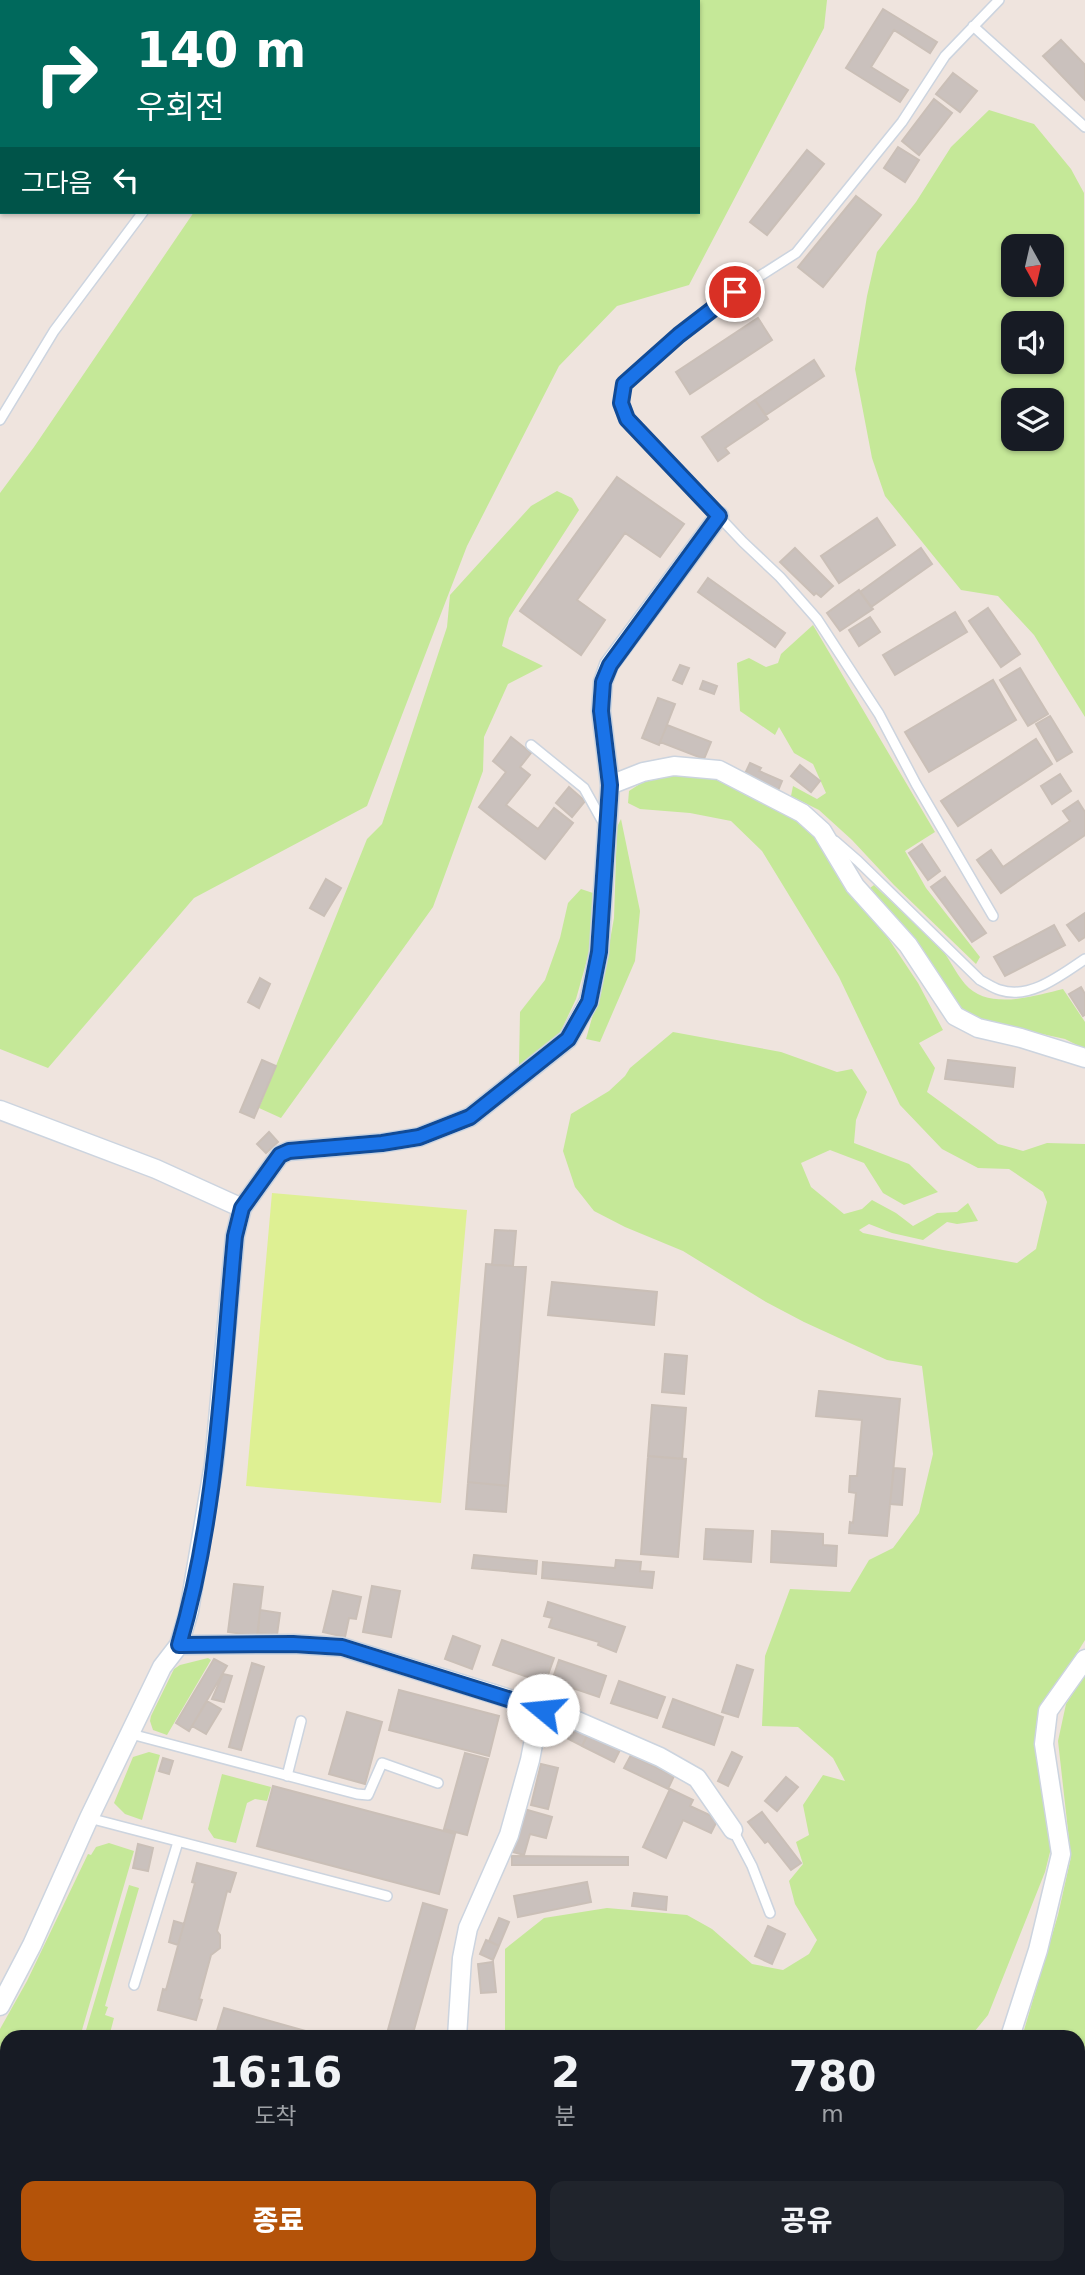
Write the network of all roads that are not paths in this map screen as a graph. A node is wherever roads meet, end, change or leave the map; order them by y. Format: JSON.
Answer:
{"nodes":[{"id":1,"x":999,"y":0,"type":"edge"},
{"id":2,"x":973,"y":26,"type":"junction"},
{"id":3,"x":1085,"y":127,"type":"edge"},
{"id":4,"x":142,"y":214,"type":"edge"},
{"id":5,"x":0,"y":420,"type":"edge"},
{"id":6,"x":719,"y":516,"type":"junction"},
{"id":7,"x":531,"y":745,"type":"dead end"},
{"id":8,"x":610,"y":785,"type":"junction"},
{"id":9,"x":606,"y":829,"type":"junction"},
{"id":10,"x":822,"y":831,"type":"junction"},
{"id":11,"x":992,"y":916,"type":"dead end"},
{"id":12,"x":1085,"y":960,"type":"edge"},
{"id":13,"x":1085,"y":1058,"type":"edge"},
{"id":14,"x":0,"y":1110,"type":"edge"},
{"id":15,"x":242,"y":1208,"type":"junction"},
{"id":16,"x":179,"y":1645,"type":"junction"},
{"id":17,"x":1085,"y":1659,"type":"edge"},
{"id":18,"x":518,"y":1702,"type":"junction"},
{"id":19,"x":301,"y":1721,"type":"dead end"},
{"id":20,"x":131,"y":1734,"type":"junction"},
{"id":21,"x":287,"y":1776,"type":"junction"},
{"id":22,"x":438,"y":1783,"type":"dead end"},
{"id":23,"x":89,"y":1818,"type":"junction"},
{"id":24,"x":733,"y":1830,"type":"joint"},
{"id":25,"x":178,"y":1842,"type":"junction"},
{"id":26,"x":387,"y":1896,"type":"dead end"},
{"id":27,"x":770,"y":1913,"type":"dead end"},
{"id":28,"x":134,"y":1986,"type":"dead end"},
{"id":29,"x":0,"y":2006,"type":"edge"},
{"id":30,"x":457,"y":2030,"type":"edge"},
{"id":31,"x":1012,"y":2030,"type":"edge"}],
"edges":[{"from":1,"to":2,"type":"lane"},
{"from":2,"to":3,"type":"lane"},
{"from":2,"to":6,"type":"lane"},
{"from":4,"to":5,"type":"lane"},
{"from":6,"to":8,"type":"street"},
{"from":6,"to":11,"type":"lane"},
{"from":7,"to":9,"type":"lane"},
{"from":8,"to":9,"type":"street"},
{"from":8,"to":10,"type":"street"},
{"from":9,"to":15,"type":"street"},
{"from":10,"to":12,"type":"lane"},
{"from":10,"to":13,"type":"street"},
{"from":14,"to":15,"type":"street"},
{"from":15,"to":16,"type":"street"},
{"from":16,"to":18,"type":"street"},
{"from":16,"to":20,"type":"street"},
{"from":17,"to":31,"type":"street"},
{"from":18,"to":24,"type":"street"},
{"from":18,"to":30,"type":"street"},
{"from":19,"to":21,"type":"lane"},
{"from":20,"to":21,"type":"lane"},
{"from":20,"to":23,"type":"street"},
{"from":21,"to":22,"type":"lane"},
{"from":23,"to":25,"type":"lane"},
{"from":23,"to":29,"type":"street"},
{"from":24,"to":27,"type":"lane"},
{"from":25,"to":26,"type":"lane"},
{"from":25,"to":28,"type":"lane"}]}
